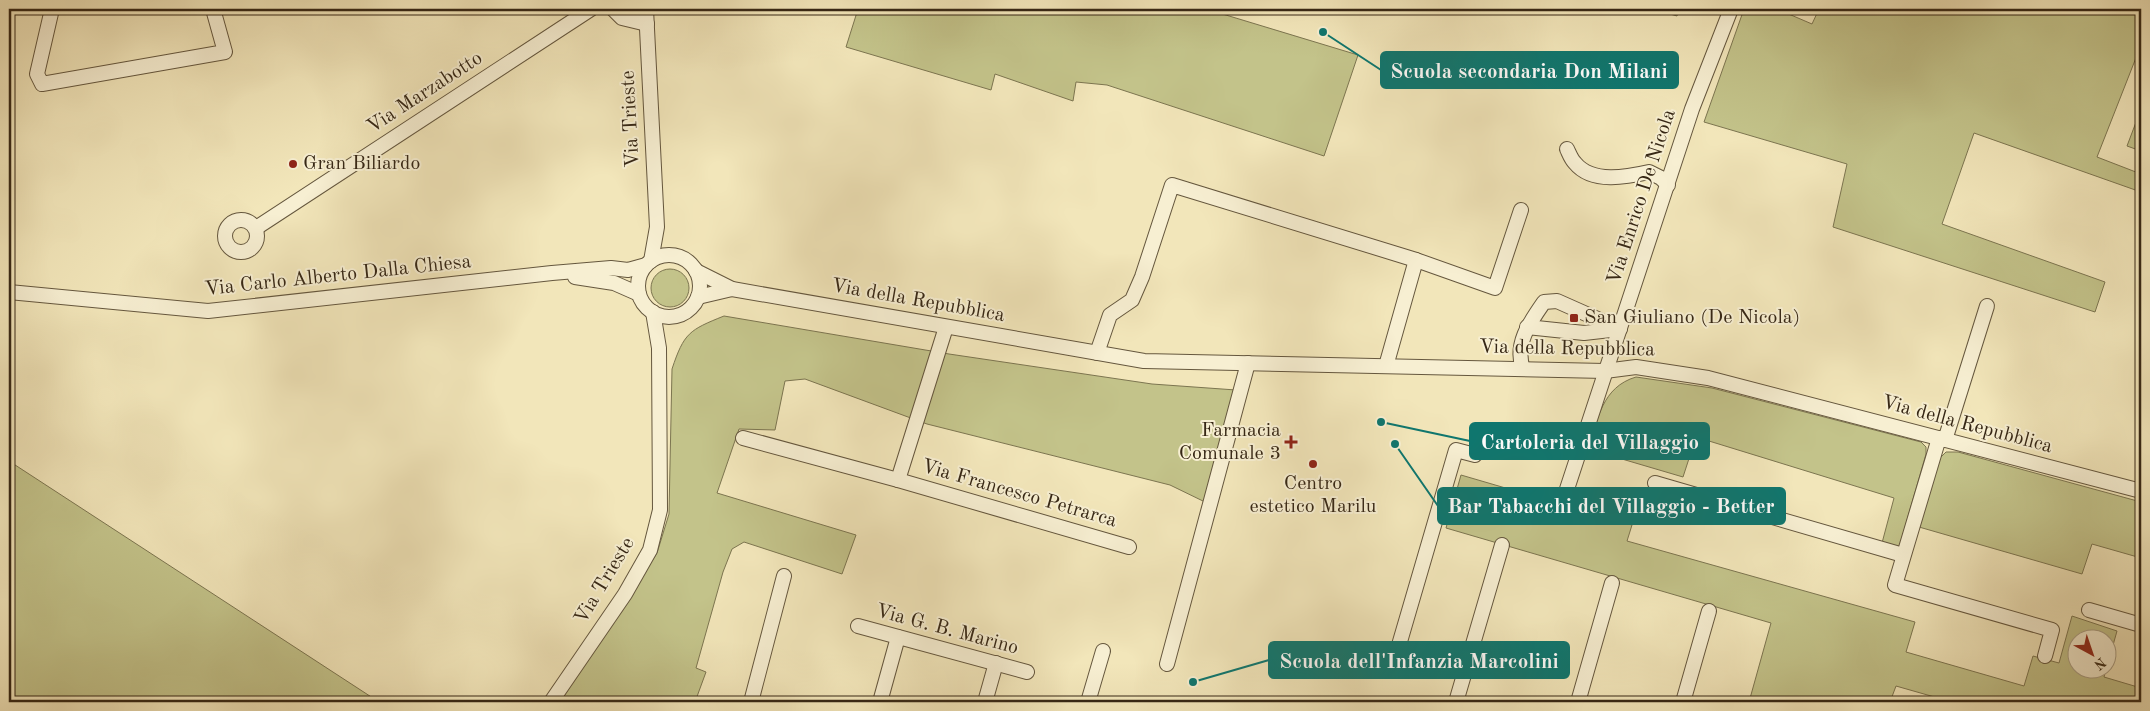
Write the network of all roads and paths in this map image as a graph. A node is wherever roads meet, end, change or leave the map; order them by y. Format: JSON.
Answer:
{"nodes":[{"id":1,"x":52,"y":9,"type":"edge"},
{"id":2,"x":212,"y":9,"type":"edge"},
{"id":3,"x":591,"y":9,"type":"edge"},
{"id":4,"x":604,"y":9,"type":"edge"},
{"id":5,"x":613,"y":9,"type":"edge"},
{"id":6,"x":646,"y":9,"type":"edge"},
{"id":7,"x":1731,"y":9,"type":"edge"},
{"id":8,"x":647,"y":24,"type":"junction"},
{"id":9,"x":1567,"y":149,"type":"dead end"},
{"id":10,"x":1668,"y":185,"type":"junction"},
{"id":11,"x":1521,"y":210,"type":"dead end"},
{"id":12,"x":256,"y":228,"type":"dead end"},
{"id":13,"x":657,"y":228,"type":"junction"},
{"id":14,"x":672,"y":256,"type":"junction"},
{"id":15,"x":1416,"y":260,"type":"junction"},
{"id":16,"x":649,"y":263,"type":"junction"},
{"id":17,"x":696,"y":272,"type":"junction"},
{"id":18,"x":552,"y":273,"type":"junction"},
{"id":19,"x":732,"y":289,"type":"junction"},
{"id":20,"x":9,"y":292,"type":"edge"},
{"id":21,"x":639,"y":294,"type":"junction"},
{"id":22,"x":698,"y":297,"type":"junction"},
{"id":23,"x":1987,"y":306,"type":"dead end"},
{"id":24,"x":653,"y":312,"type":"junction"},
{"id":25,"x":676,"y":316,"type":"junction"},
{"id":26,"x":946,"y":327,"type":"junction"},
{"id":27,"x":1527,"y":327,"type":"junction"},
{"id":28,"x":1620,"y":329,"type":"junction"},
{"id":29,"x":659,"y":348,"type":"junction"},
{"id":30,"x":1097,"y":352,"type":"junction"},
{"id":31,"x":1248,"y":363,"type":"junction"},
{"id":32,"x":1386,"y":366,"type":"junction"},
{"id":33,"x":1523,"y":369,"type":"junction"},
{"id":34,"x":1605,"y":370,"type":"junction"},
{"id":35,"x":743,"y":438,"type":"dead end"},
{"id":36,"x":1942,"y":439,"type":"junction"},
{"id":37,"x":1475,"y":455,"type":"dead end"},
{"id":38,"x":898,"y":480,"type":"junction"},
{"id":39,"x":1656,"y":483,"type":"dead end"},
{"id":40,"x":1567,"y":490,"type":"dead end"},
{"id":41,"x":2141,"y":491,"type":"edge"},
{"id":42,"x":1502,"y":545,"type":"dead end"},
{"id":43,"x":1129,"y":547,"type":"dead end"},
{"id":44,"x":1903,"y":556,"type":"junction"},
{"id":45,"x":784,"y":576,"type":"dead end"},
{"id":46,"x":1612,"y":583,"type":"dead end"},
{"id":47,"x":2088,"y":610,"type":"dead end"},
{"id":48,"x":1709,"y":612,"type":"dead end"},
{"id":49,"x":2141,"y":625,"type":"edge"},
{"id":50,"x":858,"y":626,"type":"dead end"},
{"id":51,"x":898,"y":637,"type":"junction"},
{"id":52,"x":1103,"y":651,"type":"dead end"},
{"id":53,"x":2045,"y":656,"type":"dead end"},
{"id":54,"x":996,"y":664,"type":"junction"},
{"id":55,"x":1167,"y":664,"type":"dead end"},
{"id":56,"x":1392,"y":669,"type":"dead end"},
{"id":57,"x":1027,"y":672,"type":"dead end"},
{"id":58,"x":550,"y":702,"type":"edge"},
{"id":59,"x":751,"y":702,"type":"edge"},
{"id":60,"x":880,"y":702,"type":"edge"},
{"id":61,"x":985,"y":702,"type":"edge"},
{"id":62,"x":1088,"y":702,"type":"edge"},
{"id":63,"x":1456,"y":702,"type":"edge"},
{"id":64,"x":1578,"y":702,"type":"edge"},
{"id":65,"x":1682,"y":702,"type":"edge"}],
"edges":[{"from":1,"to":2,"type":"street"},
{"from":3,"to":12,"type":"street","name":"Via Marzabotto"},
{"from":4,"to":5,"type":"street"},
{"from":5,"to":8,"type":"street"},
{"from":6,"to":8,"type":"street","name":"Via Trieste"},
{"from":7,"to":10,"type":"street","name":"Via Enrico De Nicola"},
{"from":8,"to":13,"type":"street","name":"Via Trieste"},
{"from":9,"to":10,"type":"street"},
{"from":10,"to":28,"type":"street","name":"Via Enrico De Nicola"},
{"from":11,"to":15,"type":"street"},
{"from":13,"to":14,"type":"street","name":"Via Trieste"},
{"from":13,"to":16,"type":"street","name":"Via Trieste"},
{"from":14,"to":16,"type":"street"},
{"from":14,"to":17,"type":"street"},
{"from":15,"to":30,"type":"street"},
{"from":15,"to":32,"type":"street"},
{"from":16,"to":18,"type":"street","name":"Via Carlo Alberto Dalla Chiesa"},
{"from":16,"to":21,"type":"street"},
{"from":17,"to":19,"type":"street","name":"Via della Repubblica"},
{"from":17,"to":22,"type":"street"},
{"from":18,"to":20,"type":"street","name":"Via Carlo Alberto Dalla Chiesa"},
{"from":18,"to":21,"type":"street","name":"Via Carlo Alberto Dalla Chiesa"},
{"from":19,"to":22,"type":"street","name":"Via della Repubblica"},
{"from":19,"to":26,"type":"street","name":"Via della Repubblica"},
{"from":21,"to":24,"type":"street"},
{"from":22,"to":25,"type":"street"},
{"from":23,"to":36,"type":"street"},
{"from":24,"to":25,"type":"street"},
{"from":24,"to":29,"type":"street","name":"Via Trieste"},
{"from":25,"to":29,"type":"street","name":"Via Trieste"},
{"from":26,"to":30,"type":"street","name":"Via della Repubblica"},
{"from":26,"to":38,"type":"street","name":"Via Francesco Petrarca"},
{"from":27,"to":28,"type":"street"},
{"from":27,"to":28,"type":"street"},
{"from":27,"to":33,"type":"street"},
{"from":28,"to":34,"type":"street","name":"Via Enrico De Nicola"},
{"from":29,"to":58,"type":"street","name":"Via Trieste"},
{"from":30,"to":31,"type":"street","name":"Via della Repubblica"},
{"from":31,"to":32,"type":"street","name":"Via della Repubblica"},
{"from":31,"to":55,"type":"street"},
{"from":32,"to":33,"type":"street","name":"Via della Repubblica"},
{"from":33,"to":34,"type":"street","name":"Via della Repubblica"},
{"from":34,"to":36,"type":"street","name":"Via della Repubblica"},
{"from":34,"to":40,"type":"street","name":"Via Enrico De Nicola"},
{"from":35,"to":38,"type":"street","name":"Via Francesco Petrarca"},
{"from":36,"to":41,"type":"street","name":"Via della Repubblica"},
{"from":36,"to":44,"type":"street"},
{"from":37,"to":56,"type":"street"},
{"from":38,"to":43,"type":"street","name":"Via Francesco Petrarca"},
{"from":39,"to":44,"type":"street"},
{"from":42,"to":63,"type":"street"},
{"from":44,"to":53,"type":"street"},
{"from":45,"to":59,"type":"street"},
{"from":46,"to":64,"type":"street"},
{"from":47,"to":49,"type":"street"},
{"from":48,"to":65,"type":"street"},
{"from":50,"to":51,"type":"street","name":"Via G. B. Marino"},
{"from":51,"to":54,"type":"street","name":"Via G. B. Marino"},
{"from":51,"to":60,"type":"street"},
{"from":52,"to":62,"type":"street"},
{"from":54,"to":57,"type":"street","name":"Via G. B. Marino"},
{"from":54,"to":61,"type":"street"}]}
